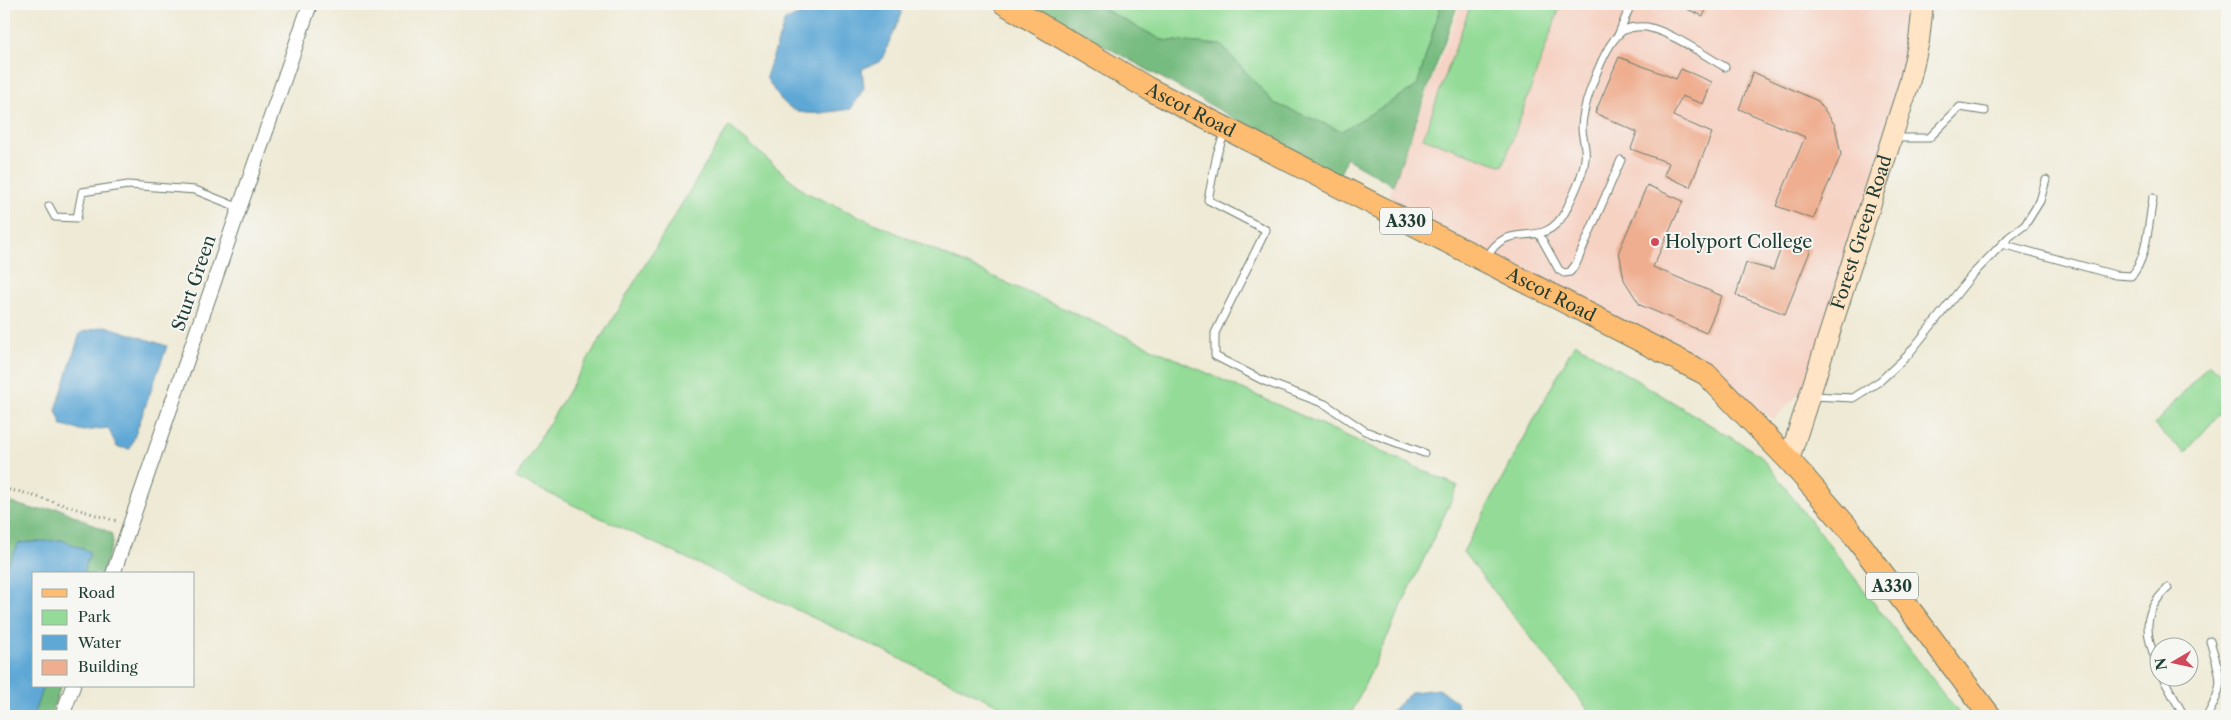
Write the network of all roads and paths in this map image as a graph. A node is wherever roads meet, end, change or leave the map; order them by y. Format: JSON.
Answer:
{"nodes":[{"id":1,"x":310,"y":4,"type":"edge"},
{"id":2,"x":1005,"y":4,"type":"edge"},
{"id":3,"x":1631,"y":4,"type":"edge"},
{"id":4,"x":1922,"y":4,"type":"edge"},
{"id":5,"x":1619,"y":33,"type":"junction"},
{"id":6,"x":1726,"y":67,"type":"dead end"},
{"id":7,"x":1986,"y":111,"type":"dead end"},
{"id":8,"x":1226,"y":129,"type":"junction"},
{"id":9,"x":1892,"y":138,"type":"junction"},
{"id":10,"x":1621,"y":160,"type":"dead end"},
{"id":11,"x":2046,"y":180,"type":"dead end"},
{"id":12,"x":2154,"y":198,"type":"dead end"},
{"id":13,"x":49,"y":206,"type":"dead end"},
{"id":14,"x":240,"y":208,"type":"junction"},
{"id":15,"x":1539,"y":234,"type":"junction"},
{"id":16,"x":2002,"y":244,"type":"junction"},
{"id":17,"x":1484,"y":261,"type":"junction"},
{"id":18,"x":1810,"y":396,"type":"junction"},
{"id":19,"x":1424,"y":453,"type":"dead end"},
{"id":20,"x":1789,"y":460,"type":"junction"},
{"id":21,"x":4,"y":490,"type":"edge"},
{"id":22,"x":130,"y":525,"type":"junction"},
{"id":23,"x":114,"y":572,"type":"edge"},
{"id":24,"x":2168,"y":588,"type":"dead end"},
{"id":25,"x":2149,"y":638,"type":"edge"},
{"id":26,"x":2210,"y":641,"type":"dead end"},
{"id":27,"x":72,"y":688,"type":"edge"},
{"id":28,"x":2169,"y":688,"type":"edge"},
{"id":29,"x":62,"y":716,"type":"edge"},
{"id":30,"x":1990,"y":716,"type":"edge"},
{"id":31,"x":2184,"y":716,"type":"edge"},
{"id":32,"x":2207,"y":716,"type":"edge"}],
"edges":[{"from":1,"to":14,"type":"street","name":"Sturt Green"},
{"from":2,"to":8,"type":"main road","name":"Ascot Road","number":"A330"},
{"from":3,"to":5,"type":"lane"},
{"from":4,"to":9,"type":"main road","name":"Forest Green Road"},
{"from":5,"to":6,"type":"lane"},
{"from":5,"to":15,"type":"lane"},
{"from":7,"to":9,"type":"lane"},
{"from":8,"to":17,"type":"main road","name":"Ascot Road","number":"A330"},
{"from":8,"to":19,"type":"lane"},
{"from":9,"to":18,"type":"main road","name":"Forest Green Road"},
{"from":10,"to":15,"type":"lane"},
{"from":11,"to":16,"type":"lane"},
{"from":12,"to":16,"type":"lane"},
{"from":13,"to":14,"type":"lane"},
{"from":14,"to":22,"type":"street","name":"Sturt Green"},
{"from":15,"to":17,"type":"lane"},
{"from":16,"to":18,"type":"lane"},
{"from":17,"to":20,"type":"main road","name":"Ascot Road","number":"A330"},
{"from":18,"to":20,"type":"main road","name":"Forest Green Road"},
{"from":20,"to":30,"type":"main road","name":"Ascot Road","number":"A330"},
{"from":21,"to":22,"type":"path"},
{"from":22,"to":23,"type":"street","name":"Sturt Green"},
{"from":24,"to":25,"type":"lane"},
{"from":26,"to":32,"type":"lane"},
{"from":27,"to":29,"type":"street"},
{"from":28,"to":31,"type":"lane"}]}
